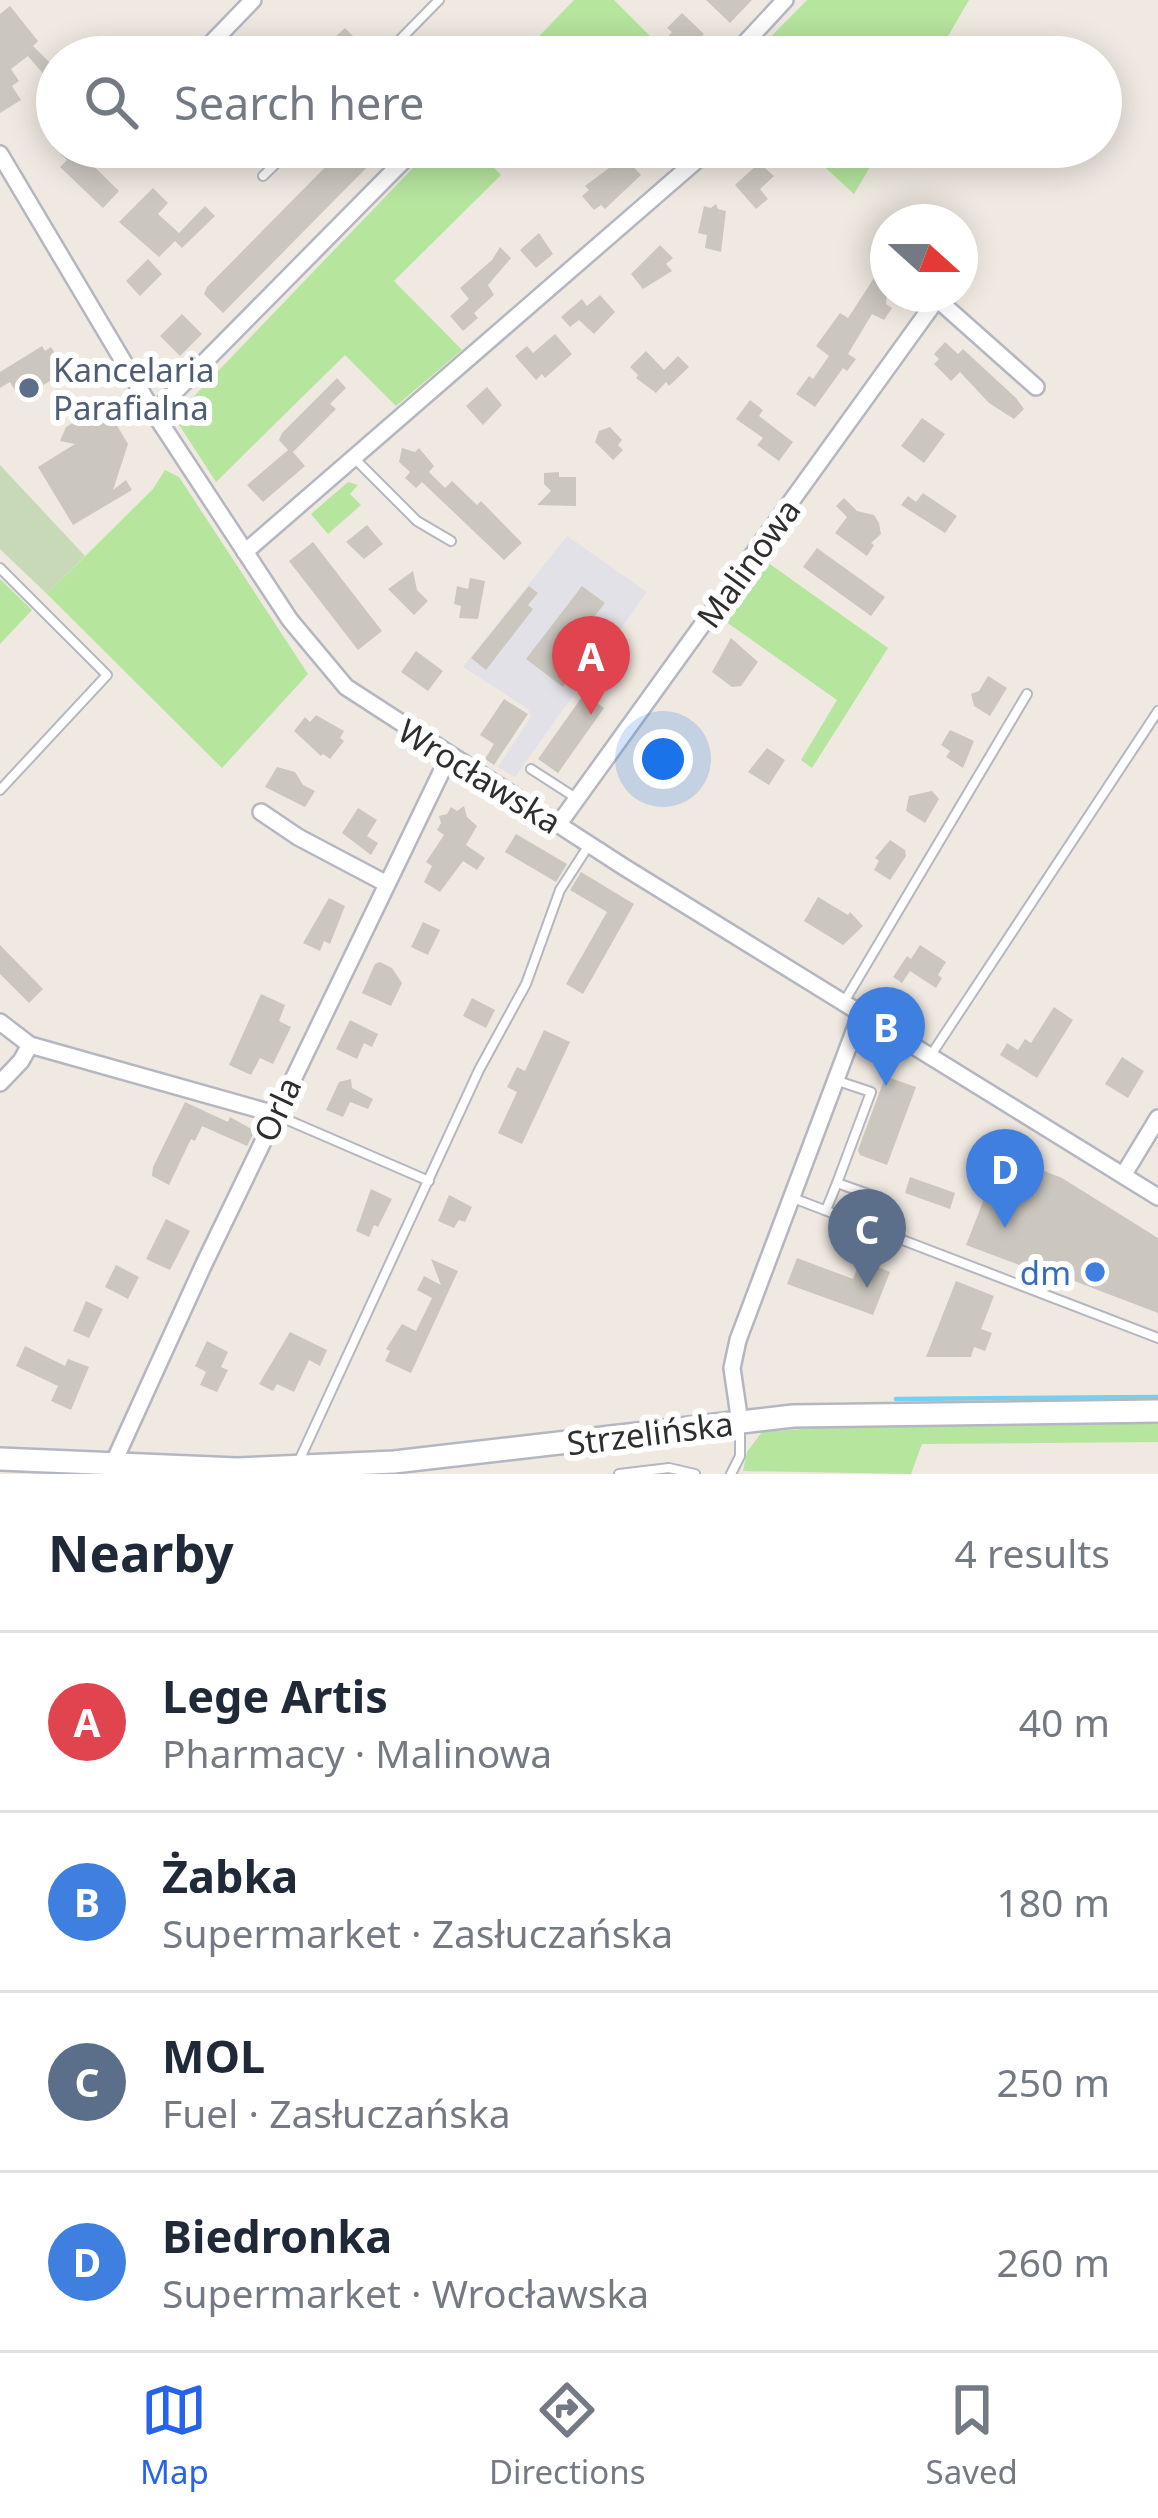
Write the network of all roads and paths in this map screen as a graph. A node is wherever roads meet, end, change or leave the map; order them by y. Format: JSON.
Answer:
{"nodes":[{"id":1,"x":254,"y":0,"type":"edge"},
{"id":2,"x":439,"y":0,"type":"edge"},
{"id":3,"x":785,"y":0,"type":"edge"},
{"id":4,"x":219,"y":36,"type":"edge"},
{"id":5,"x":408,"y":36,"type":"edge"},
{"id":6,"x":752,"y":36,"type":"edge"},
{"id":7,"x":0,"y":154,"type":"edge"},
{"id":8,"x":271,"y":168,"type":"edge"},
{"id":9,"x":396,"y":168,"type":"edge"},
{"id":10,"x":688,"y":168,"type":"edge"},
{"id":11,"x":263,"y":176,"type":"dead end"},
{"id":12,"x":1036,"y":387,"type":"dead end"},
{"id":13,"x":154,"y":412,"type":"junction"},
{"id":14,"x":354,"y":458,"type":"junction"},
{"id":15,"x":451,"y":541,"type":"dead end"},
{"id":16,"x":245,"y":552,"type":"junction"},
{"id":17,"x":0,"y":568,"type":"edge"},
{"id":18,"x":1027,"y":694,"type":"dead end"},
{"id":19,"x":1158,"y":710,"type":"edge"},
{"id":20,"x":449,"y":756,"type":"junction"},
{"id":21,"x":531,"y":769,"type":"dead end"},
{"id":22,"x":0,"y":790,"type":"edge"},
{"id":23,"x":578,"y":799,"type":"junction"},
{"id":24,"x":261,"y":812,"type":"dead end"},
{"id":25,"x":558,"y":825,"type":"junction"},
{"id":26,"x":590,"y":844,"type":"junction"},
{"id":27,"x":385,"y":883,"type":"junction"},
{"id":28,"x":844,"y":1001,"type":"junction"},
{"id":29,"x":861,"y":1013,"type":"junction"},
{"id":30,"x":0,"y":1022,"type":"edge"},
{"id":31,"x":30,"y":1045,"type":"junction"},
{"id":32,"x":931,"y":1056,"type":"junction"},
{"id":33,"x":837,"y":1080,"type":"junction"},
{"id":34,"x":0,"y":1083,"type":"edge"},
{"id":35,"x":275,"y":1114,"type":"junction"},
{"id":36,"x":1158,"y":1118,"type":"edge"},
{"id":37,"x":1124,"y":1174,"type":"junction"},
{"id":38,"x":429,"y":1181,"type":"junction"},
{"id":39,"x":837,"y":1183,"type":"junction"},
{"id":40,"x":871,"y":1195,"type":"dead end"},
{"id":41,"x":1158,"y":1196,"type":"edge"},
{"id":42,"x":792,"y":1197,"type":"junction"},
{"id":43,"x":826,"y":1210,"type":"junction"},
{"id":44,"x":1158,"y":1338,"type":"edge"},
{"id":45,"x":1158,"y":1411,"type":"edge"},
{"id":46,"x":740,"y":1423,"type":"junction"},
{"id":47,"x":0,"y":1459,"type":"edge"},
{"id":48,"x":112,"y":1466,"type":"junction"},
{"id":49,"x":296,"y":1466,"type":"junction"},
{"id":50,"x":619,"y":1474,"type":"edge"},
{"id":51,"x":695,"y":1474,"type":"edge"},
{"id":52,"x":731,"y":1474,"type":"edge"}],
"edges":[{"from":1,"to":4,"type":"street"},
{"from":2,"to":5,"type":"lane"},
{"from":3,"to":6,"type":"street"},
{"from":7,"to":13,"type":"street","name":"Wrocławska"},
{"from":8,"to":11,"type":"lane"},
{"from":9,"to":13,"type":"street"},
{"from":10,"to":14,"type":"street"},
{"from":12,"to":23,"type":"street","name":"Malinowa"},
{"from":13,"to":16,"type":"street","name":"Wrocławska"},
{"from":14,"to":15,"type":"lane"},
{"from":14,"to":16,"type":"street"},
{"from":16,"to":20,"type":"street","name":"Wrocławska"},
{"from":17,"to":22,"type":"lane"},
{"from":18,"to":28,"type":"lane"},
{"from":19,"to":32,"type":"lane"},
{"from":20,"to":25,"type":"street","name":"Wrocławska"},
{"from":20,"to":27,"type":"street","name":"Orla"},
{"from":21,"to":23,"type":"lane"},
{"from":23,"to":25,"type":"street","name":"Malinowa"},
{"from":24,"to":27,"type":"street"},
{"from":25,"to":26,"type":"street","name":"Wrocławska"},
{"from":26,"to":28,"type":"street","name":"Wrocławska"},
{"from":26,"to":38,"type":"lane"},
{"from":27,"to":35,"type":"street","name":"Orla"},
{"from":28,"to":29,"type":"street","name":"Wrocławska"},
{"from":29,"to":32,"type":"street","name":"Wrocławska"},
{"from":29,"to":33,"type":"street"},
{"from":30,"to":31,"type":"street"},
{"from":31,"to":34,"type":"street"},
{"from":31,"to":35,"type":"street"},
{"from":32,"to":37,"type":"street","name":"Wrocławska"},
{"from":33,"to":39,"type":"lane"},
{"from":33,"to":42,"type":"street"},
{"from":35,"to":38,"type":"lane"},
{"from":35,"to":48,"type":"street","name":"Orla"},
{"from":36,"to":37,"type":"street"},
{"from":37,"to":41,"type":"street","name":"Wrocławska"},
{"from":38,"to":49,"type":"lane"},
{"from":39,"to":40,"type":"lane"},
{"from":39,"to":43,"type":"lane"},
{"from":42,"to":43,"type":"lane"},
{"from":42,"to":46,"type":"street"},
{"from":43,"to":44,"type":"lane"},
{"from":45,"to":46,"type":"main road","name":"Strzelińska"},
{"from":46,"to":49,"type":"main road","name":"Strzelińska"},
{"from":46,"to":52,"type":"lane"},
{"from":47,"to":48,"type":"main road","name":"Strzelińska"},
{"from":48,"to":49,"type":"main road","name":"Strzelińska"},
{"from":50,"to":51,"type":"lane"}]}
